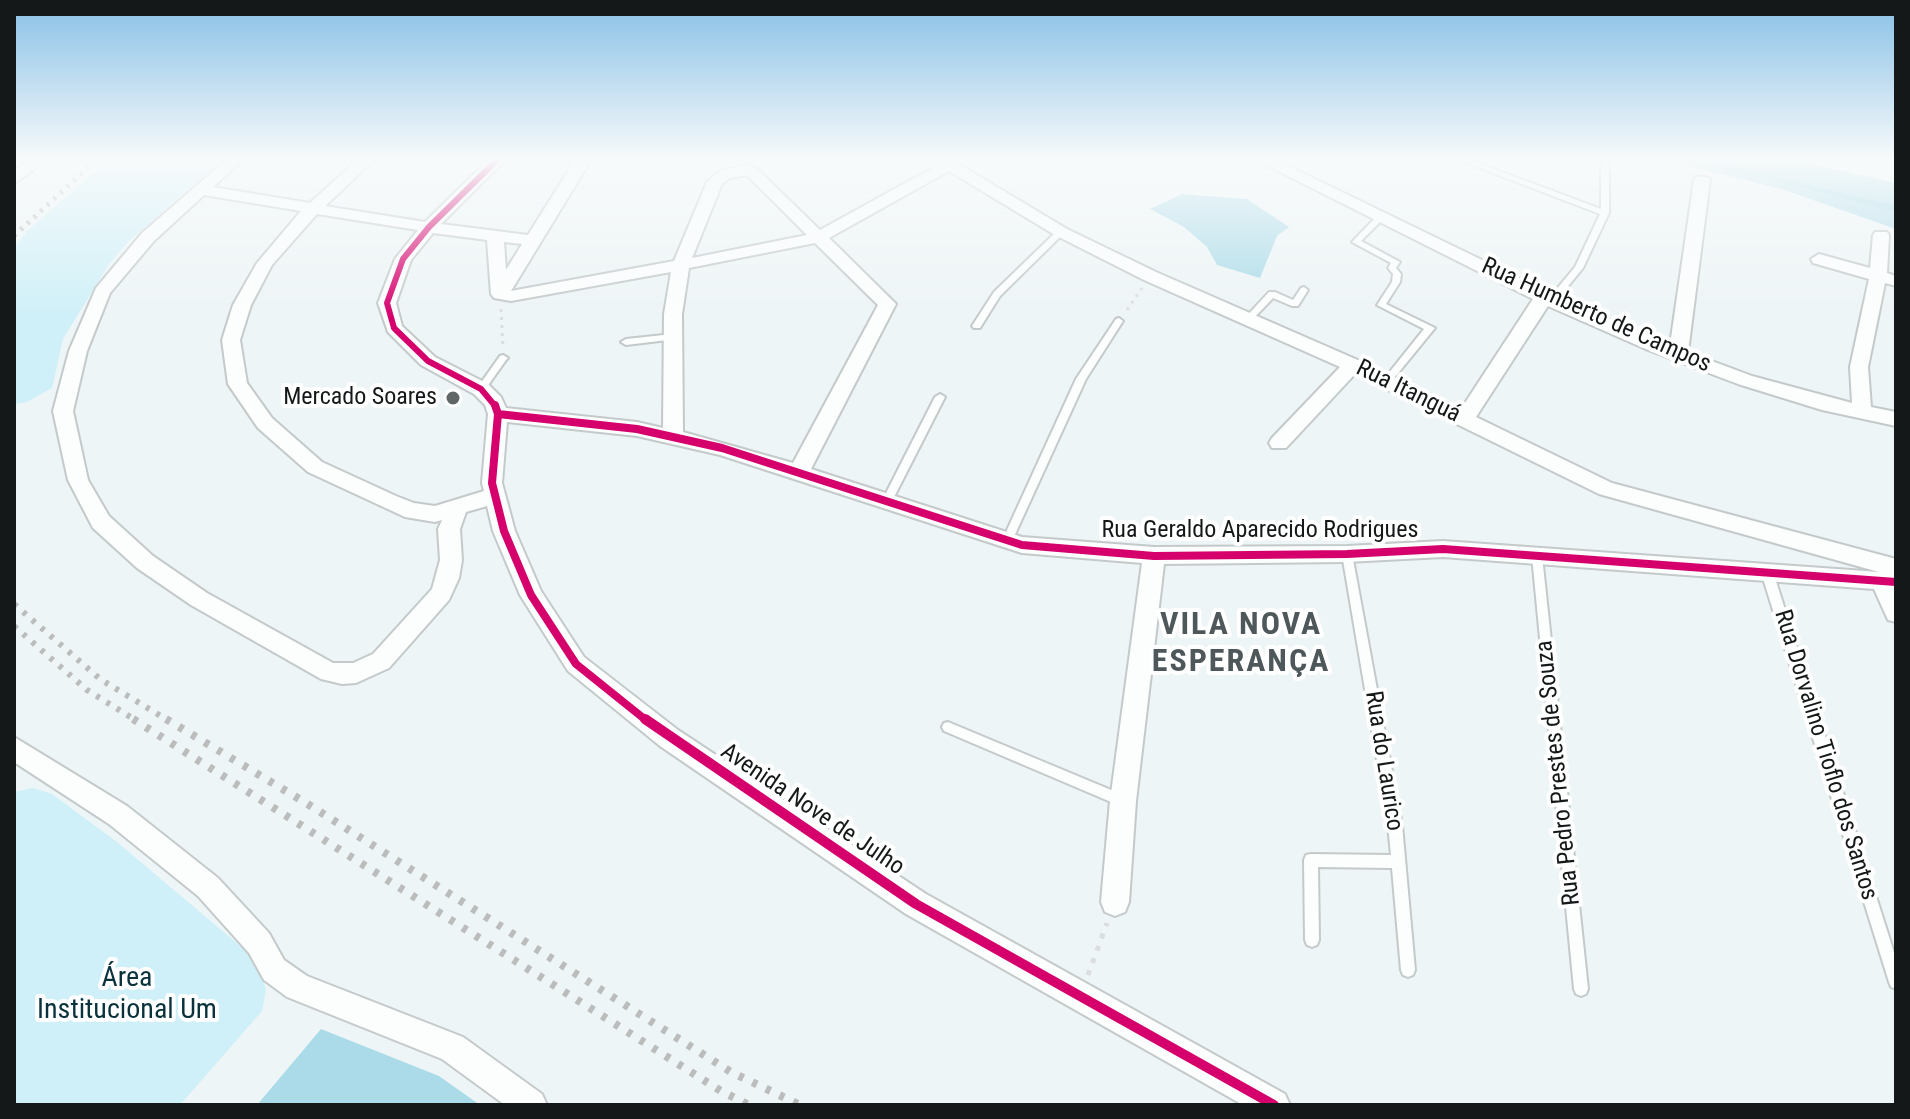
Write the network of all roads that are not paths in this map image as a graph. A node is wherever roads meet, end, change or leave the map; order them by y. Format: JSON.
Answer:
{"nodes":[{"id":1,"x":175,"y":212,"type":"edge"},
{"id":2,"x":310,"y":212,"type":"edge"},
{"id":3,"x":349,"y":212,"type":"edge"},
{"id":4,"x":444,"y":212,"type":"edge"},
{"id":5,"x":552,"y":212,"type":"edge"},
{"id":6,"x":703,"y":212,"type":"edge"},
{"id":7,"x":792,"y":212,"type":"edge"},
{"id":8,"x":862,"y":212,"type":"edge"},
{"id":9,"x":1029,"y":212,"type":"edge"},
{"id":10,"x":1374,"y":212,"type":"edge"},
{"id":11,"x":1698,"y":212,"type":"edge"},
{"id":12,"x":1605,"y":213,"type":"edge"},
{"id":13,"x":1382,"y":216,"type":"junction"},
{"id":14,"x":429,"y":227,"type":"junction"},
{"id":15,"x":1061,"y":232,"type":"junction"},
{"id":16,"x":1881,"y":235,"type":"dead end"},
{"id":17,"x":495,"y":236,"type":"junction"},
{"id":18,"x":819,"y":237,"type":"junction"},
{"id":19,"x":535,"y":241,"type":"junction"},
{"id":20,"x":1819,"y":259,"type":"dead end"},
{"id":21,"x":681,"y":265,"type":"junction"},
{"id":22,"x":1887,"y":279,"type":"edge"},
{"id":23,"x":1304,"y":290,"type":"dead end"},
{"id":24,"x":500,"y":294,"type":"junction"},
{"id":25,"x":1548,"y":299,"type":"junction"},
{"id":26,"x":1248,"y":319,"type":"junction"},
{"id":27,"x":1119,"y":321,"type":"road end"},
{"id":28,"x":977,"y":326,"type":"dead end"},
{"id":29,"x":673,"y":337,"type":"junction"},
{"id":30,"x":626,"y":342,"type":"dead end"},
{"id":31,"x":1678,"y":355,"type":"junction"},
{"id":32,"x":503,"y":358,"type":"road end"},
{"id":33,"x":1353,"y":365,"type":"junction"},
{"id":34,"x":1387,"y":381,"type":"junction"},
{"id":35,"x":481,"y":389,"type":"junction"},
{"id":36,"x":940,"y":397,"type":"dead end"},
{"id":37,"x":1862,"y":411,"type":"junction"},
{"id":38,"x":498,"y":414,"type":"junction"},
{"id":39,"x":1893,"y":418,"type":"edge"},
{"id":40,"x":1464,"y":420,"type":"junction"},
{"id":41,"x":673,"y":436,"type":"junction"},
{"id":42,"x":1896,"y":438,"type":"edge"},
{"id":43,"x":1279,"y":443,"type":"dead end"},
{"id":44,"x":798,"y":474,"type":"junction"},
{"id":45,"x":492,"y":490,"type":"junction"},
{"id":46,"x":389,"y":502,"type":"junction"},
{"id":47,"x":886,"y":503,"type":"junction"},
{"id":48,"x":448,"y":506,"type":"junction"},
{"id":49,"x":412,"y":511,"type":"junction"},
{"id":50,"x":1007,"y":541,"type":"junction"},
{"id":51,"x":449,"y":548,"type":"junction"},
{"id":52,"x":1833,"y":553,"type":"junction"},
{"id":53,"x":1347,"y":554,"type":"junction"},
{"id":54,"x":1154,"y":556,"type":"junction"},
{"id":55,"x":1537,"y":556,"type":"junction"},
{"id":56,"x":1768,"y":575,"type":"junction"},
{"id":57,"x":1892,"y":578,"type":"edge"},
{"id":58,"x":1833,"y":579,"type":"junction"},
{"id":59,"x":1896,"y":613,"type":"edge"},
{"id":60,"x":948,"y":727,"type":"dead end"},
{"id":61,"x":17,"y":755,"type":"edge"},
{"id":62,"x":1123,"y":801,"type":"junction"},
{"id":63,"x":1398,"y":862,"type":"junction"},
{"id":64,"x":1115,"y":902,"type":"road end"},
{"id":65,"x":1312,"y":940,"type":"dead end"},
{"id":66,"x":1408,"y":970,"type":"dead end"},
{"id":67,"x":1896,"y":982,"type":"edge"},
{"id":68,"x":1581,"y":989,"type":"dead end"},
{"id":69,"x":531,"y":1105,"type":"edge"},
{"id":70,"x":1274,"y":1105,"type":"edge"}],
"edges":[{"from":1,"to":51,"type":"street"},
{"from":2,"to":46,"type":"street"},
{"from":3,"to":14,"type":"street"},
{"from":4,"to":14,"type":"street"},
{"from":5,"to":19,"type":"street"},
{"from":6,"to":21,"type":"street"},
{"from":7,"to":18,"type":"street"},
{"from":8,"to":18,"type":"street"},
{"from":9,"to":15,"type":"street","name":"Rua Itanguá"},
{"from":10,"to":13,"type":"street","name":"Rua Humberto de Campos"},
{"from":11,"to":31,"type":"street"},
{"from":12,"to":25,"type":"lane"},
{"from":13,"to":25,"type":"street","name":"Rua Humberto de Campos"},
{"from":13,"to":34,"type":"lane"},
{"from":14,"to":17,"type":"street"},
{"from":14,"to":35,"type":"street"},
{"from":15,"to":26,"type":"street","name":"Rua Itanguá"},
{"from":15,"to":28,"type":"lane"},
{"from":16,"to":22,"type":"street"},
{"from":17,"to":19,"type":"street"},
{"from":17,"to":24,"type":"street"},
{"from":18,"to":21,"type":"street"},
{"from":18,"to":44,"type":"street"},
{"from":19,"to":24,"type":"street"},
{"from":20,"to":22,"type":"street"},
{"from":21,"to":24,"type":"street"},
{"from":21,"to":29,"type":"street"},
{"from":22,"to":37,"type":"street"},
{"from":23,"to":26,"type":"lane"},
{"from":25,"to":31,"type":"street","name":"Rua Humberto de Campos"},
{"from":25,"to":40,"type":"street"},
{"from":26,"to":33,"type":"street","name":"Rua Itanguá"},
{"from":27,"to":50,"type":"lane"},
{"from":29,"to":30,"type":"lane"},
{"from":29,"to":41,"type":"street"},
{"from":31,"to":37,"type":"street","name":"Rua Humberto de Campos"},
{"from":32,"to":35,"type":"lane"},
{"from":33,"to":34,"type":"street","name":"Rua Itanguá"},
{"from":33,"to":43,"type":"street"},
{"from":34,"to":40,"type":"street","name":"Rua Itanguá"},
{"from":35,"to":38,"type":"street"},
{"from":36,"to":47,"type":"lane"},
{"from":37,"to":39,"type":"street","name":"Rua Humberto de Campos"},
{"from":38,"to":41,"type":"street","name":"Rua Geraldo Aparecido Rodrigues"},
{"from":38,"to":45,"type":"street","name":"Avenida Nove de Julho"},
{"from":39,"to":42,"type":"street"},
{"from":40,"to":52,"type":"street","name":"Rua Itanguá"},
{"from":41,"to":44,"type":"street","name":"Rua Geraldo Aparecido Rodrigues"},
{"from":44,"to":47,"type":"street","name":"Rua Geraldo Aparecido Rodrigues"},
{"from":45,"to":48,"type":"street"},
{"from":45,"to":70,"type":"street","name":"Avenida Nove de Julho"},
{"from":46,"to":48,"type":"street"},
{"from":46,"to":49,"type":"street"},
{"from":47,"to":50,"type":"street","name":"Rua Geraldo Aparecido Rodrigues"},
{"from":48,"to":49,"type":"street"},
{"from":48,"to":51,"type":"street"},
{"from":49,"to":51,"type":"street"},
{"from":50,"to":54,"type":"street","name":"Rua Geraldo Aparecido Rodrigues"},
{"from":52,"to":57,"type":"street","name":"Rua Itanguá"},
{"from":52,"to":58,"type":"street"},
{"from":53,"to":54,"type":"street","name":"Rua Geraldo Aparecido Rodrigues"},
{"from":53,"to":55,"type":"street","name":"Rua Geraldo Aparecido Rodrigues"},
{"from":53,"to":63,"type":"lane","name":"Rua do Laurico"},
{"from":54,"to":62,"type":"street"},
{"from":55,"to":56,"type":"street","name":"Rua Geraldo Aparecido Rodrigues"},
{"from":55,"to":68,"type":"lane","name":"Rua Pedro Prestes de Souza"},
{"from":56,"to":58,"type":"street","name":"Rua Geraldo Aparecido Rodrigues"},
{"from":56,"to":67,"type":"lane","name":"Rua Dorvalino Tioflo dos Santos"},
{"from":57,"to":58,"type":"street","name":"Rua Geraldo Aparecido Rodrigues"},
{"from":57,"to":59,"type":"street"},
{"from":60,"to":62,"type":"lane"},
{"from":61,"to":69,"type":"street"},
{"from":62,"to":64,"type":"street"},
{"from":63,"to":65,"type":"lane"},
{"from":63,"to":66,"type":"lane","name":"Rua do Laurico"}]}
